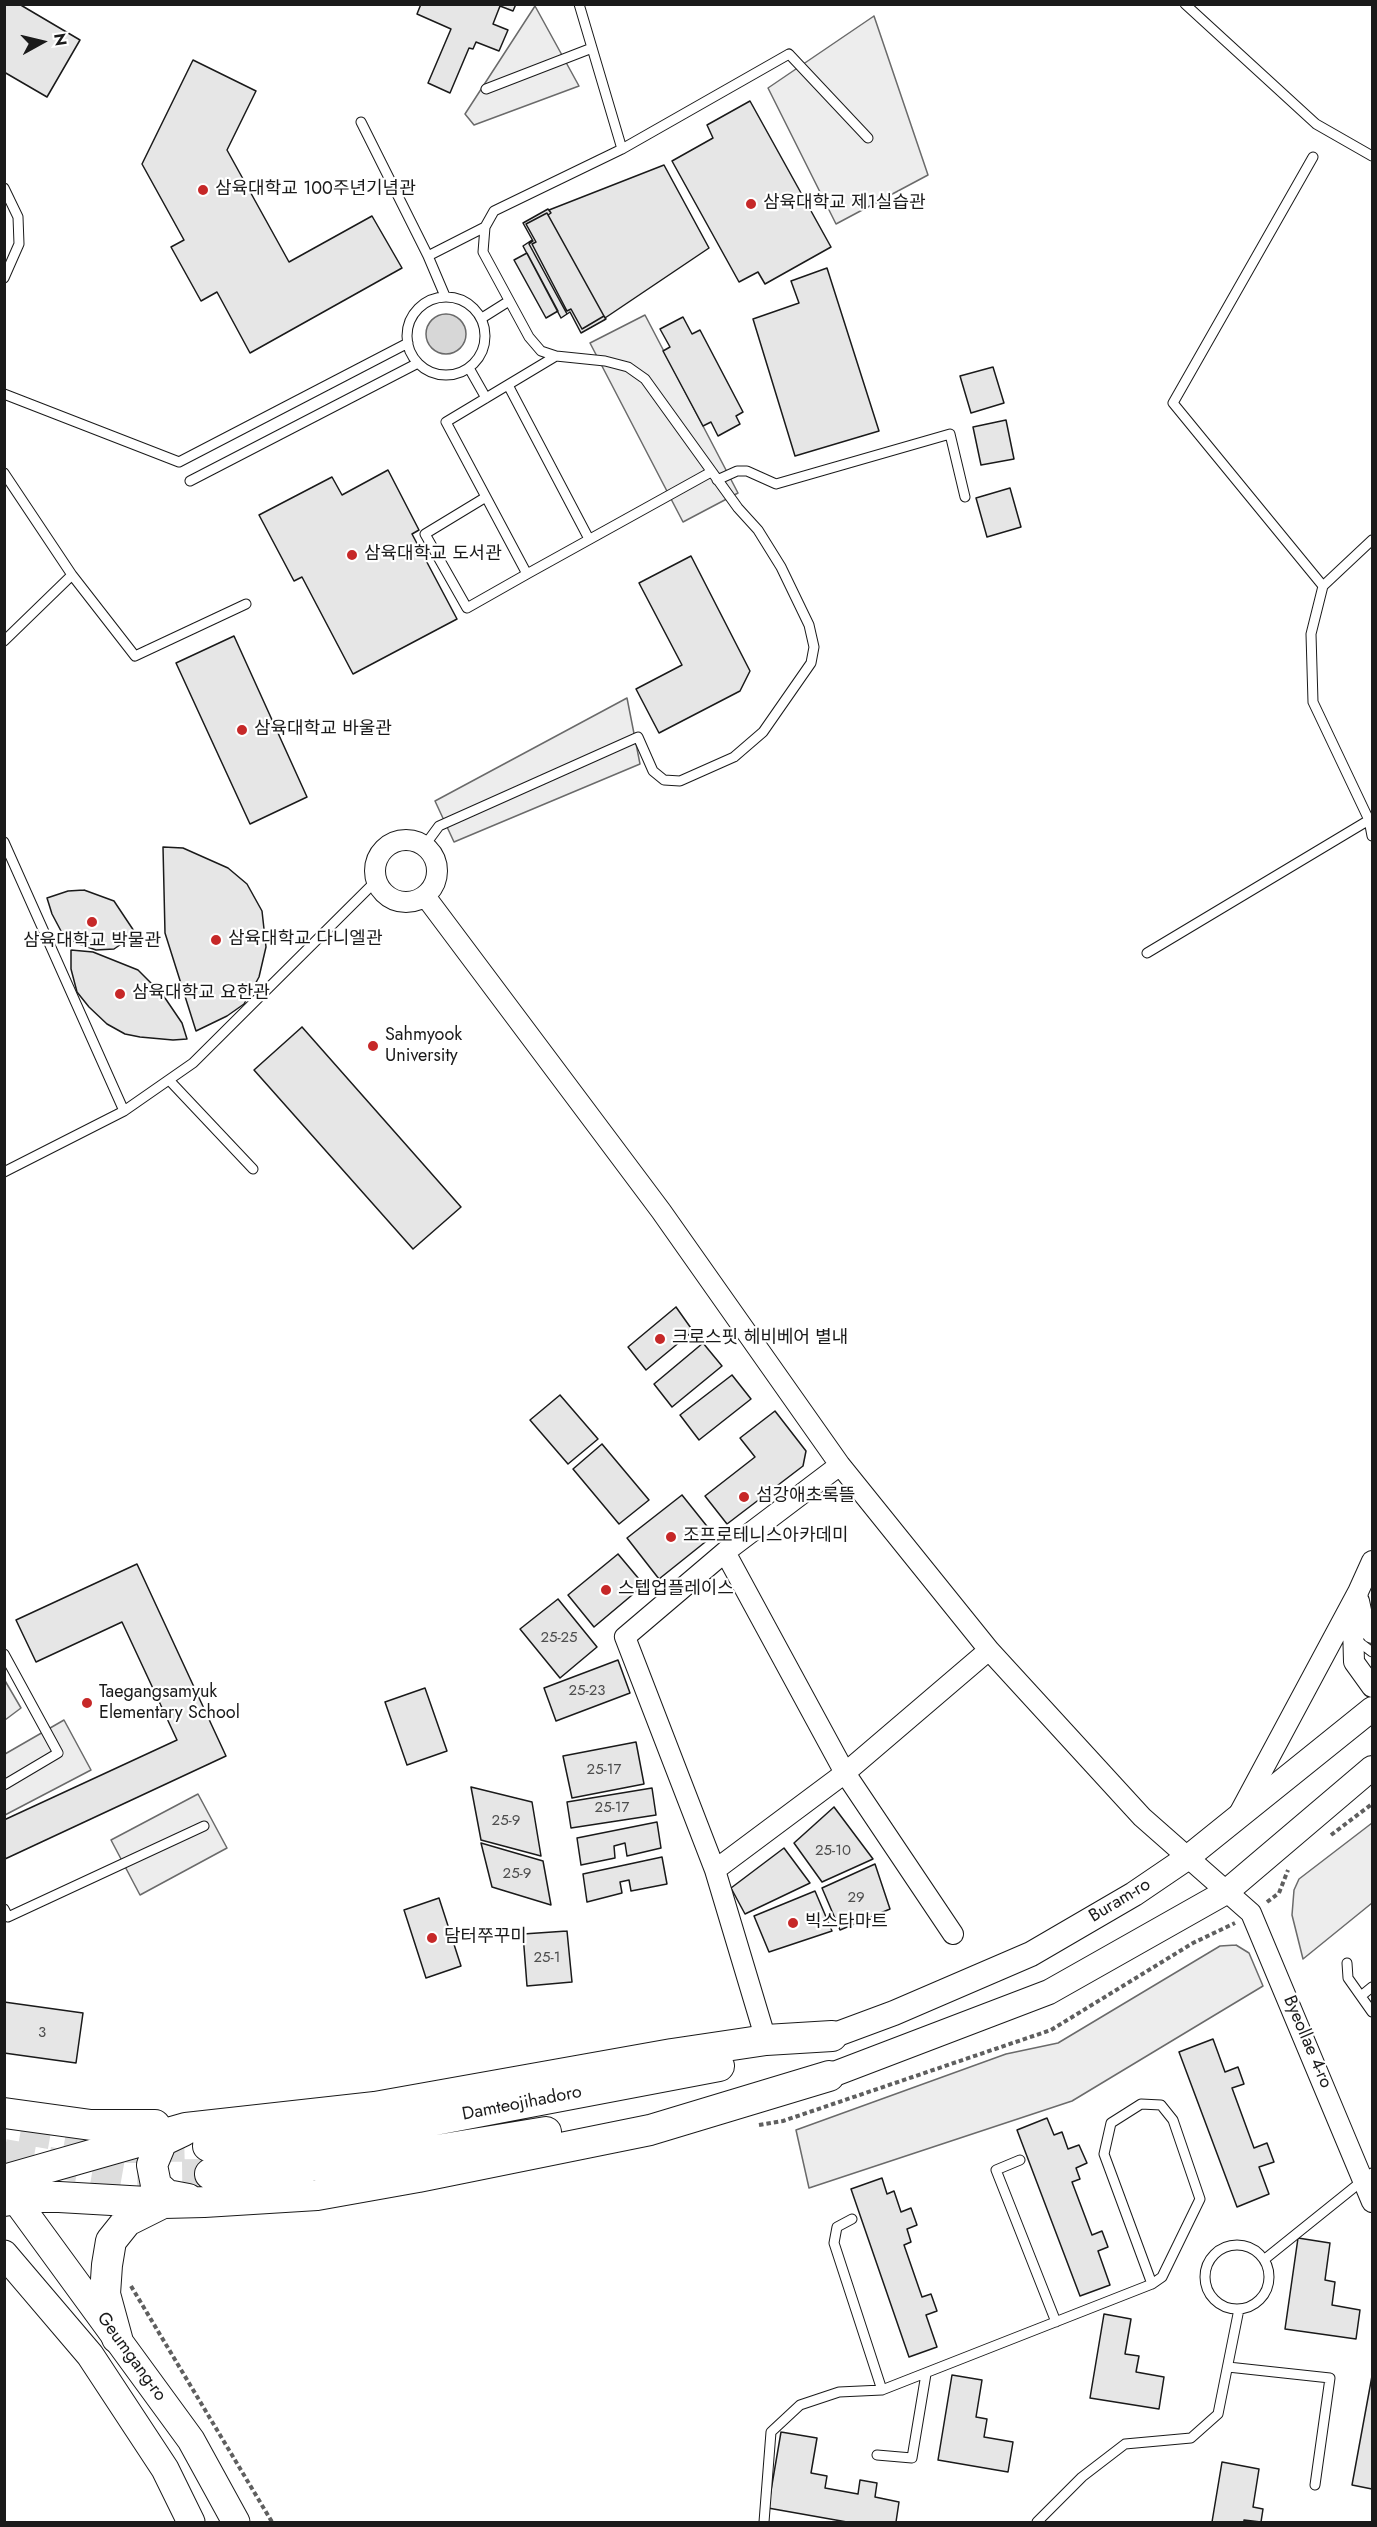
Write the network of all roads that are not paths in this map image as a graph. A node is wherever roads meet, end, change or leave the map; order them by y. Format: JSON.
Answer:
{"nodes":[{"id":1,"x":579,"y":4,"type":"edge"},
{"id":2,"x":1185,"y":4,"type":"edge"},
{"id":3,"x":592,"y":48,"type":"junction"},
{"id":4,"x":486,"y":89,"type":"dead end"},
{"id":5,"x":361,"y":122,"type":"dead end"},
{"id":6,"x":868,"y":138,"type":"dead end"},
{"id":7,"x":622,"y":149,"type":"junction"},
{"id":8,"x":1372,"y":156,"type":"edge"},
{"id":9,"x":1313,"y":158,"type":"dead end"},
{"id":10,"x":4,"y":188,"type":"edge"},
{"id":11,"x":485,"y":227,"type":"junction"},
{"id":12,"x":428,"y":256,"type":"junction"},
{"id":13,"x":4,"y":278,"type":"edge"},
{"id":14,"x":445,"y":296,"type":"junction"},
{"id":15,"x":509,"y":301,"type":"junction"},
{"id":16,"x":482,"y":318,"type":"junction"},
{"id":17,"x":408,"y":343,"type":"junction"},
{"id":18,"x":556,"y":356,"type":"junction"},
{"id":19,"x":418,"y":363,"type":"junction"},
{"id":20,"x":469,"y":368,"type":"junction"},
{"id":21,"x":508,"y":386,"type":"junction"},
{"id":22,"x":4,"y":394,"type":"edge"},
{"id":23,"x":486,"y":398,"type":"junction"},
{"id":24,"x":711,"y":472,"type":"junction"},
{"id":25,"x":4,"y":473,"type":"edge"},
{"id":26,"x":717,"y":480,"type":"junction"},
{"id":27,"x":190,"y":481,"type":"dead end"},
{"id":28,"x":486,"y":497,"type":"junction"},
{"id":29,"x":966,"y":497,"type":"dead end"},
{"id":30,"x":589,"y":539,"type":"junction"},
{"id":31,"x":1372,"y":540,"type":"edge"},
{"id":32,"x":527,"y":574,"type":"junction"},
{"id":33,"x":72,"y":575,"type":"junction"},
{"id":34,"x":1323,"y":586,"type":"junction"},
{"id":35,"x":246,"y":604,"type":"dead end"},
{"id":36,"x":4,"y":641,"type":"edge"},
{"id":37,"x":1371,"y":822,"type":"edge"},
{"id":38,"x":1372,"y":836,"type":"edge"},
{"id":39,"x":4,"y":842,"type":"edge"},
{"id":40,"x":424,"y":845,"type":"junction"},
{"id":41,"x":377,"y":880,"type":"junction"},
{"id":42,"x":425,"y":896,"type":"junction"},
{"id":43,"x":1147,"y":953,"type":"dead end"},
{"id":44,"x":169,"y":1080,"type":"junction"},
{"id":45,"x":124,"y":1111,"type":"junction"},
{"id":46,"x":253,"y":1169,"type":"dead end"},
{"id":47,"x":4,"y":1172,"type":"edge"},
{"id":48,"x":840,"y":1465,"type":"junction"},
{"id":49,"x":725,"y":1552,"type":"junction"},
{"id":50,"x":1372,"y":1561,"type":"edge"},
{"id":51,"x":1358,"y":1592,"type":"junction"},
{"id":52,"x":1363,"y":1636,"type":"edge"},
{"id":53,"x":989,"y":1650,"type":"junction"},
{"id":54,"x":1372,"y":1652,"type":"edge"},
{"id":55,"x":4,"y":1654,"type":"edge"},
{"id":56,"x":1372,"y":1687,"type":"edge"},
{"id":57,"x":1372,"y":1709,"type":"edge"},
{"id":58,"x":1372,"y":1768,"type":"edge"},
{"id":59,"x":845,"y":1773,"type":"junction"},
{"id":60,"x":4,"y":1785,"type":"edge"},
{"id":61,"x":1238,"y":1816,"type":"junction"},
{"id":62,"x":204,"y":1826,"type":"dead end"},
{"id":63,"x":1187,"y":1858,"type":"junction"},
{"id":64,"x":715,"y":1870,"type":"junction"},
{"id":65,"x":1226,"y":1892,"type":"junction"},
{"id":66,"x":4,"y":1910,"type":"edge"},
{"id":67,"x":953,"y":1934,"type":"dead end"},
{"id":68,"x":1347,"y":1963,"type":"dead end"},
{"id":69,"x":1372,"y":1987,"type":"edge"},
{"id":70,"x":1360,"y":1995,"type":"junction"},
{"id":71,"x":1372,"y":2012,"type":"edge"},
{"id":72,"x":832,"y":2036,"type":"junction"},
{"id":73,"x":766,"y":2040,"type":"junction"},
{"id":74,"x":829,"y":2076,"type":"joint"},
{"id":75,"x":4,"y":2113,"type":"edge"},
{"id":76,"x":1020,"y":2160,"type":"dead end"},
{"id":77,"x":209,"y":2162,"type":"junction"},
{"id":78,"x":1368,"y":2176,"type":"edge"},
{"id":79,"x":7,"y":2192,"type":"edge"},
{"id":80,"x":1372,"y":2202,"type":"edge"},
{"id":81,"x":164,"y":2203,"type":"junction"},
{"id":82,"x":852,"y":2219,"type":"dead end"},
{"id":83,"x":4,"y":2254,"type":"edge"},
{"id":84,"x":1265,"y":2259,"type":"junction"},
{"id":85,"x":1152,"y":2284,"type":"junction"},
{"id":86,"x":1239,"y":2309,"type":"junction"},
{"id":87,"x":1056,"y":2322,"type":"junction"},
{"id":88,"x":117,"y":2338,"type":"junction"},
{"id":89,"x":1228,"y":2367,"type":"junction"},
{"id":90,"x":926,"y":2374,"type":"junction"},
{"id":91,"x":882,"y":2390,"type":"junction"},
{"id":92,"x":877,"y":2455,"type":"dead end"},
{"id":93,"x":1315,"y":2485,"type":"dead end"},
{"id":94,"x":191,"y":2523,"type":"edge"},
{"id":95,"x":236,"y":2523,"type":"edge"},
{"id":96,"x":764,"y":2523,"type":"edge"},
{"id":97,"x":1038,"y":2523,"type":"edge"}],
"edges":[{"from":1,"to":3,"type":"lane"},
{"from":2,"to":8,"type":"lane"},
{"from":3,"to":4,"type":"lane"},
{"from":3,"to":7,"type":"lane"},
{"from":5,"to":12,"type":"lane"},
{"from":6,"to":7,"type":"lane"},
{"from":7,"to":11,"type":"lane"},
{"from":9,"to":34,"type":"lane"},
{"from":10,"to":13,"type":"lane"},
{"from":11,"to":12,"type":"lane"},
{"from":11,"to":15,"type":"lane"},
{"from":12,"to":14,"type":"lane"},
{"from":14,"to":16,"type":"lane"},
{"from":14,"to":17,"type":"lane"},
{"from":15,"to":16,"type":"lane"},
{"from":15,"to":18,"type":"lane"},
{"from":16,"to":20,"type":"lane"},
{"from":17,"to":19,"type":"lane"},
{"from":17,"to":22,"type":"lane"},
{"from":18,"to":21,"type":"lane"},
{"from":18,"to":24,"type":"lane"},
{"from":19,"to":20,"type":"lane"},
{"from":19,"to":27,"type":"lane"},
{"from":20,"to":23,"type":"lane"},
{"from":21,"to":23,"type":"lane"},
{"from":21,"to":30,"type":"lane"},
{"from":23,"to":28,"type":"lane"},
{"from":24,"to":26,"type":"lane"},
{"from":24,"to":30,"type":"lane"},
{"from":25,"to":33,"type":"lane"},
{"from":26,"to":29,"type":"lane"},
{"from":26,"to":40,"type":"lane"},
{"from":28,"to":32,"type":"lane"},
{"from":28,"to":32,"type":"lane"},
{"from":30,"to":32,"type":"lane"},
{"from":31,"to":34,"type":"lane"},
{"from":33,"to":35,"type":"lane"},
{"from":33,"to":36,"type":"lane"},
{"from":34,"to":37,"type":"lane"},
{"from":37,"to":38,"type":"lane"},
{"from":37,"to":43,"type":"lane"},
{"from":39,"to":45,"type":"lane"},
{"from":40,"to":41,"type":"street"},
{"from":40,"to":42,"type":"street"},
{"from":41,"to":42,"type":"street"},
{"from":41,"to":44,"type":"lane"},
{"from":42,"to":48,"type":"street","name":"Byeollae 4-ro"},
{"from":44,"to":45,"type":"lane"},
{"from":44,"to":46,"type":"lane"},
{"from":45,"to":47,"type":"lane"},
{"from":48,"to":49,"type":"street"},
{"from":48,"to":53,"type":"street","name":"Byeollae 4-ro"},
{"from":49,"to":59,"type":"street"},
{"from":49,"to":64,"type":"street"},
{"from":50,"to":51,"type":"street"},
{"from":51,"to":52,"type":"street"},
{"from":51,"to":61,"type":"street"},
{"from":52,"to":54,"type":"lane"},
{"from":52,"to":56,"type":"street"},
{"from":53,"to":59,"type":"street"},
{"from":53,"to":63,"type":"street","name":"Byeollae 4-ro"},
{"from":55,"to":60,"type":"lane"},
{"from":57,"to":61,"type":"street","name":"Buram-ro"},
{"from":58,"to":65,"type":"street"},
{"from":59,"to":64,"type":"street"},
{"from":59,"to":67,"type":"street"},
{"from":61,"to":63,"type":"street","name":"Buram-ro"},
{"from":62,"to":66,"type":"lane"},
{"from":63,"to":65,"type":"street","name":"Byeollae 4-ro"},
{"from":63,"to":72,"type":"street","name":"Buram-ro"},
{"from":64,"to":73,"type":"street"},
{"from":65,"to":74,"type":"street"},
{"from":65,"to":78,"type":"street","name":"Byeollae 4-ro"},
{"from":68,"to":70,"type":"lane"},
{"from":69,"to":70,"type":"lane"},
{"from":70,"to":71,"type":"lane"},
{"from":72,"to":73,"type":"main road"},
{"from":72,"to":77,"type":"main road","name":"Damteojihadoro"},
{"from":73,"to":77,"type":"main road"},
{"from":74,"to":77,"type":"main road"},
{"from":75,"to":77,"type":"main road"},
{"from":76,"to":87,"type":"lane"},
{"from":77,"to":79,"type":"main road"},
{"from":77,"to":81,"type":"main road"},
{"from":78,"to":80,"type":"street","name":"Byeollae 4-ro"},
{"from":78,"to":84,"type":"lane"},
{"from":79,"to":81,"type":"main road"},
{"from":79,"to":88,"type":"main road","name":"Geumgang-ro"},
{"from":81,"to":88,"type":"main road"},
{"from":82,"to":91,"type":"lane"},
{"from":83,"to":94,"type":"main road","name":"Geumgang-ro"},
{"from":84,"to":86,"type":"lane"},
{"from":84,"to":86,"type":"lane"},
{"from":85,"to":85,"type":"lane"},
{"from":85,"to":87,"type":"lane"},
{"from":86,"to":89,"type":"lane"},
{"from":87,"to":90,"type":"lane"},
{"from":88,"to":95,"type":"main road","name":"Geumgang-ro"},
{"from":89,"to":93,"type":"lane"},
{"from":89,"to":97,"type":"lane"},
{"from":90,"to":91,"type":"lane"},
{"from":90,"to":92,"type":"lane"},
{"from":91,"to":96,"type":"lane"}]}
